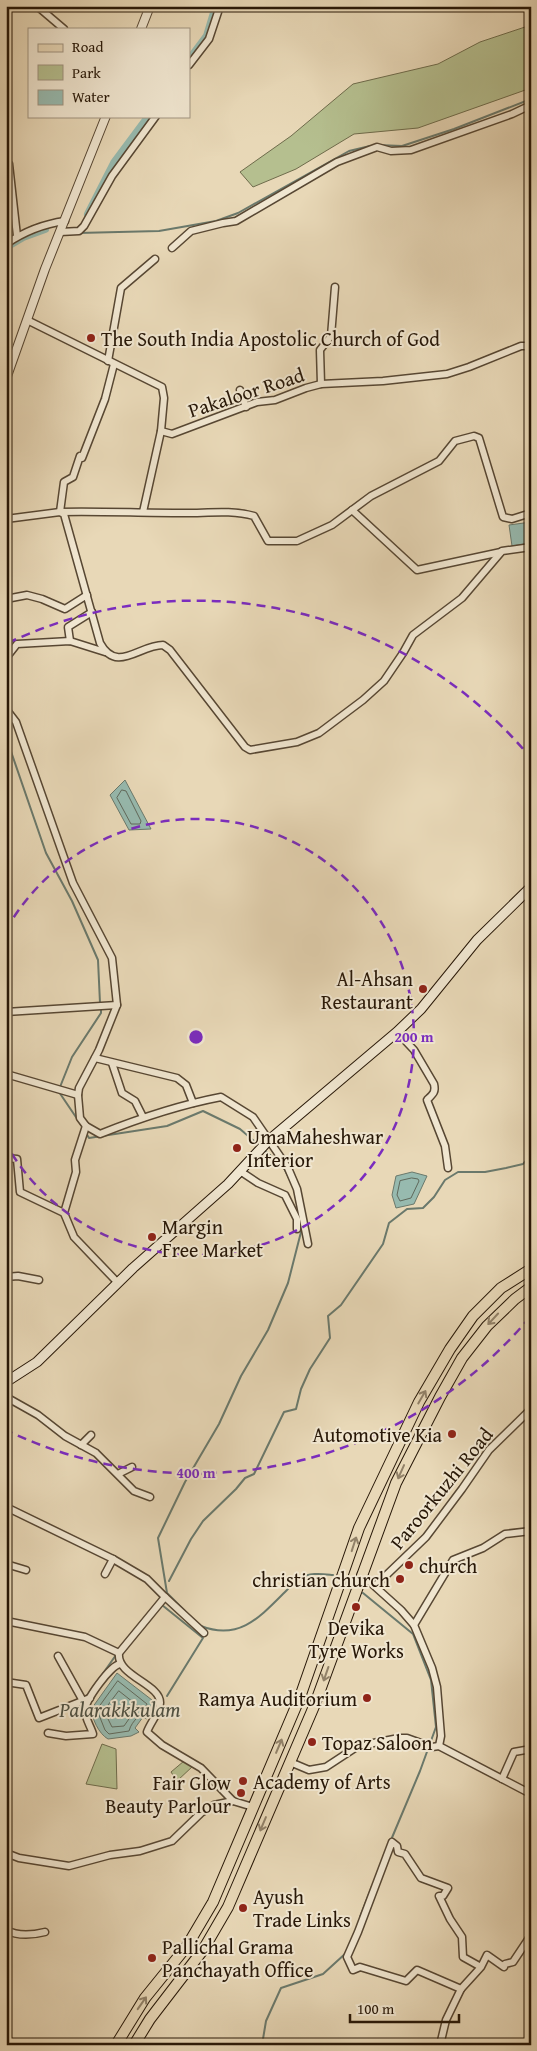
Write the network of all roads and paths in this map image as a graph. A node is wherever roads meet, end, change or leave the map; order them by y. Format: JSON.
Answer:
{"nodes":[{"id":1,"x":37,"y":6,"type":"edge"},
{"id":2,"x":150,"y":6,"type":"edge"},
{"id":3,"x":220,"y":6,"type":"edge"},
{"id":4,"x":63,"y":28,"type":"edge"},
{"id":5,"x":141,"y":28,"type":"edge"},
{"id":6,"x":190,"y":64,"type":"edge"},
{"id":7,"x":531,"y":105,"type":"edge"},
{"id":8,"x":105,"y":118,"type":"edge"},
{"id":9,"x":155,"y":118,"type":"edge"},
{"id":10,"x":6,"y":165,"type":"edge"},
{"id":11,"x":65,"y":221,"type":"junction"},
{"id":12,"x":60,"y":232,"type":"junction"},
{"id":13,"x":17,"y":236,"type":"junction"},
{"id":14,"x":6,"y":244,"type":"edge"},
{"id":15,"x":172,"y":248,"type":"dead end"},
{"id":16,"x":155,"y":259,"type":"dead end"},
{"id":17,"x":335,"y":287,"type":"dead end"},
{"id":18,"x":27,"y":320,"type":"junction"},
{"id":19,"x":531,"y":346,"type":"edge"},
{"id":20,"x":111,"y":362,"type":"junction"},
{"id":21,"x":6,"y":379,"type":"edge"},
{"id":22,"x":321,"y":384,"type":"junction"},
{"id":23,"x":240,"y":390,"type":"dead end"},
{"id":24,"x":246,"y":406,"type":"junction"},
{"id":25,"x":161,"y":431,"type":"junction"},
{"id":26,"x":352,"y":510,"type":"junction"},
{"id":27,"x":60,"y":512,"type":"junction"},
{"id":28,"x":144,"y":512,"type":"junction"},
{"id":29,"x":531,"y":514,"type":"edge"},
{"id":30,"x":6,"y":519,"type":"edge"},
{"id":31,"x":531,"y":547,"type":"edge"},
{"id":32,"x":502,"y":551,"type":"junction"},
{"id":33,"x":87,"y":595,"type":"junction"},
{"id":34,"x":6,"y":599,"type":"edge"},
{"id":35,"x":92,"y":612,"type":"junction"},
{"id":36,"x":70,"y":641,"type":"junction"},
{"id":37,"x":105,"y":652,"type":"junction"},
{"id":38,"x":6,"y":658,"type":"edge"},
{"id":39,"x":6,"y":709,"type":"edge"},
{"id":40,"x":531,"y":887,"type":"edge"},
{"id":41,"x":117,"y":1005,"type":"junction"},
{"id":42,"x":6,"y":1012,"type":"edge"},
{"id":43,"x":397,"y":1032,"type":"junction"},
{"id":44,"x":95,"y":1058,"type":"junction"},
{"id":45,"x":112,"y":1063,"type":"junction"},
{"id":46,"x":6,"y":1074,"type":"edge"},
{"id":47,"x":78,"y":1095,"type":"junction"},
{"id":48,"x":193,"y":1103,"type":"junction"},
{"id":49,"x":144,"y":1117,"type":"junction"},
{"id":50,"x":86,"y":1126,"type":"junction"},
{"id":51,"x":268,"y":1141,"type":"junction"},
{"id":52,"x":6,"y":1158,"type":"edge"},
{"id":53,"x":448,"y":1168,"type":"dead end"},
{"id":54,"x":240,"y":1171,"type":"junction"},
{"id":55,"x":64,"y":1214,"type":"junction"},
{"id":56,"x":297,"y":1229,"type":"dead end"},
{"id":57,"x":308,"y":1244,"type":"dead end"},
{"id":58,"x":531,"y":1269,"type":"edge"},
{"id":59,"x":6,"y":1277,"type":"edge"},
{"id":60,"x":39,"y":1280,"type":"dead end"},
{"id":61,"x":118,"y":1283,"type":"junction"},
{"id":62,"x":531,"y":1288,"type":"edge"},
{"id":63,"x":6,"y":1382,"type":"edge"},
{"id":64,"x":6,"y":1397,"type":"edge"},
{"id":65,"x":531,"y":1409,"type":"edge"},
{"id":66,"x":91,"y":1434,"type":"dead end"},
{"id":67,"x":81,"y":1445,"type":"junction"},
{"id":68,"x":132,"y":1466,"type":"dead end"},
{"id":69,"x":118,"y":1474,"type":"junction"},
{"id":70,"x":150,"y":1497,"type":"dead end"},
{"id":71,"x":7,"y":1508,"type":"edge"},
{"id":72,"x":6,"y":1516,"type":"edge"},
{"id":73,"x":531,"y":1531,"type":"edge"},
{"id":74,"x":113,"y":1558,"type":"junction"},
{"id":75,"x":6,"y":1564,"type":"edge"},
{"id":76,"x":26,"y":1570,"type":"dead end"},
{"id":77,"x":105,"y":1574,"type":"dead end"},
{"id":78,"x":361,"y":1574,"type":"junction"},
{"id":79,"x":375,"y":1586,"type":"junction"},
{"id":80,"x":165,"y":1597,"type":"junction"},
{"id":81,"x":6,"y":1620,"type":"edge"},
{"id":82,"x":414,"y":1625,"type":"junction"},
{"id":83,"x":204,"y":1633,"type":"dead end"},
{"id":84,"x":117,"y":1652,"type":"junction"},
{"id":85,"x":58,"y":1656,"type":"dead end"},
{"id":86,"x":120,"y":1664,"type":"junction"},
{"id":87,"x":6,"y":1682,"type":"edge"},
{"id":88,"x":86,"y":1699,"type":"junction"},
{"id":89,"x":48,"y":1733,"type":"dead end"},
{"id":90,"x":435,"y":1746,"type":"junction"},
{"id":91,"x":531,"y":1749,"type":"edge"},
{"id":92,"x":290,"y":1762,"type":"junction"},
{"id":93,"x":502,"y":1779,"type":"junction"},
{"id":94,"x":529,"y":1791,"type":"edge"},
{"id":95,"x":232,"y":1801,"type":"junction"},
{"id":96,"x":253,"y":1807,"type":"junction"},
{"id":97,"x":6,"y":1853,"type":"edge"},
{"id":98,"x":6,"y":1930,"type":"edge"},
{"id":99,"x":45,"y":1932,"type":"dead end"},
{"id":100,"x":531,"y":1936,"type":"edge"},
{"id":101,"x":481,"y":1967,"type":"junction"},
{"id":102,"x":461,"y":1989,"type":"junction"},
{"id":103,"x":116,"y":2045,"type":"edge"},
{"id":104,"x":134,"y":2045,"type":"edge"},
{"id":105,"x":440,"y":2045,"type":"edge"}],
"edges":[{"from":1,"to":4,"type":"street"},
{"from":2,"to":5,"type":"street"},
{"from":3,"to":6,"type":"street"},
{"from":7,"to":15,"type":"street"},
{"from":8,"to":11,"type":"street"},
{"from":9,"to":12,"type":"street"},
{"from":10,"to":13,"type":"street"},
{"from":11,"to":12,"type":"street"},
{"from":11,"to":13,"type":"street"},
{"from":12,"to":18,"type":"street"},
{"from":13,"to":14,"type":"street"},
{"from":16,"to":20,"type":"street"},
{"from":17,"to":22,"type":"street"},
{"from":18,"to":20,"type":"street","name":"Pakaloor Road"},
{"from":18,"to":21,"type":"street"},
{"from":19,"to":22,"type":"street","name":"Pakaloor Road"},
{"from":20,"to":25,"type":"street","name":"Pakaloor Road"},
{"from":20,"to":27,"type":"street"},
{"from":22,"to":24,"type":"street","name":"Pakaloor Road"},
{"from":23,"to":24,"type":"street"},
{"from":24,"to":25,"type":"street","name":"Pakaloor Road"},
{"from":25,"to":28,"type":"street"},
{"from":26,"to":28,"type":"street"},
{"from":26,"to":29,"type":"street"},
{"from":26,"to":32,"type":"street"},
{"from":27,"to":28,"type":"street"},
{"from":27,"to":30,"type":"street"},
{"from":27,"to":33,"type":"street"},
{"from":31,"to":32,"type":"street"},
{"from":32,"to":37,"type":"street"},
{"from":33,"to":34,"type":"street"},
{"from":33,"to":35,"type":"street"},
{"from":35,"to":36,"type":"street"},
{"from":35,"to":37,"type":"street"},
{"from":36,"to":37,"type":"street"},
{"from":36,"to":38,"type":"street"},
{"from":39,"to":41,"type":"street"},
{"from":40,"to":43,"type":"main road"},
{"from":41,"to":42,"type":"street"},
{"from":41,"to":44,"type":"street"},
{"from":43,"to":51,"type":"main road"},
{"from":43,"to":53,"type":"street"},
{"from":44,"to":45,"type":"street"},
{"from":44,"to":47,"type":"street"},
{"from":45,"to":48,"type":"street"},
{"from":45,"to":49,"type":"street"},
{"from":46,"to":47,"type":"street"},
{"from":47,"to":50,"type":"street"},
{"from":48,"to":49,"type":"street"},
{"from":48,"to":51,"type":"street"},
{"from":49,"to":50,"type":"street"},
{"from":50,"to":55,"type":"street"},
{"from":51,"to":54,"type":"main road"},
{"from":51,"to":57,"type":"street"},
{"from":52,"to":55,"type":"street"},
{"from":54,"to":56,"type":"street"},
{"from":54,"to":61,"type":"main road"},
{"from":55,"to":61,"type":"street"},
{"from":96,"to":58,"type":"main road","one_way":true},
{"from":59,"to":60,"type":"street"},
{"from":61,"to":63,"type":"main road"},
{"from":62,"to":78,"type":"main road","one_way":true},
{"from":64,"to":67,"type":"street"},
{"from":65,"to":79,"type":"street","name":"Paroorkuzhi Road"},
{"from":66,"to":67,"type":"street"},
{"from":67,"to":69,"type":"street"},
{"from":68,"to":69,"type":"street"},
{"from":69,"to":70,"type":"street"},
{"from":71,"to":72,"type":"street"},
{"from":71,"to":74,"type":"street"},
{"from":73,"to":82,"type":"street"},
{"from":74,"to":77,"type":"street"},
{"from":74,"to":80,"type":"street"},
{"from":75,"to":76,"type":"street"},
{"from":78,"to":79,"type":"street"},
{"from":78,"to":92,"type":"main road","one_way":true},
{"from":79,"to":82,"type":"street"},
{"from":80,"to":83,"type":"street"},
{"from":80,"to":84,"type":"street"},
{"from":81,"to":84,"type":"street"},
{"from":82,"to":90,"type":"street"},
{"from":84,"to":86,"type":"street"},
{"from":85,"to":88,"type":"street"},
{"from":86,"to":88,"type":"street"},
{"from":86,"to":95,"type":"street"},
{"from":87,"to":88,"type":"street"},
{"from":88,"to":89,"type":"street"},
{"from":90,"to":92,"type":"street"},
{"from":90,"to":93,"type":"street"},
{"from":91,"to":93,"type":"street"},
{"from":92,"to":104,"type":"main road","one_way":true},
{"from":93,"to":94,"type":"street"},
{"from":95,"to":96,"type":"street"},
{"from":95,"to":97,"type":"street"},
{"from":103,"to":96,"type":"main road","one_way":true},
{"from":98,"to":99,"type":"street"},
{"from":100,"to":101,"type":"street"},
{"from":101,"to":102,"type":"street"},
{"from":101,"to":102,"type":"street"},
{"from":102,"to":105,"type":"street"}]}
